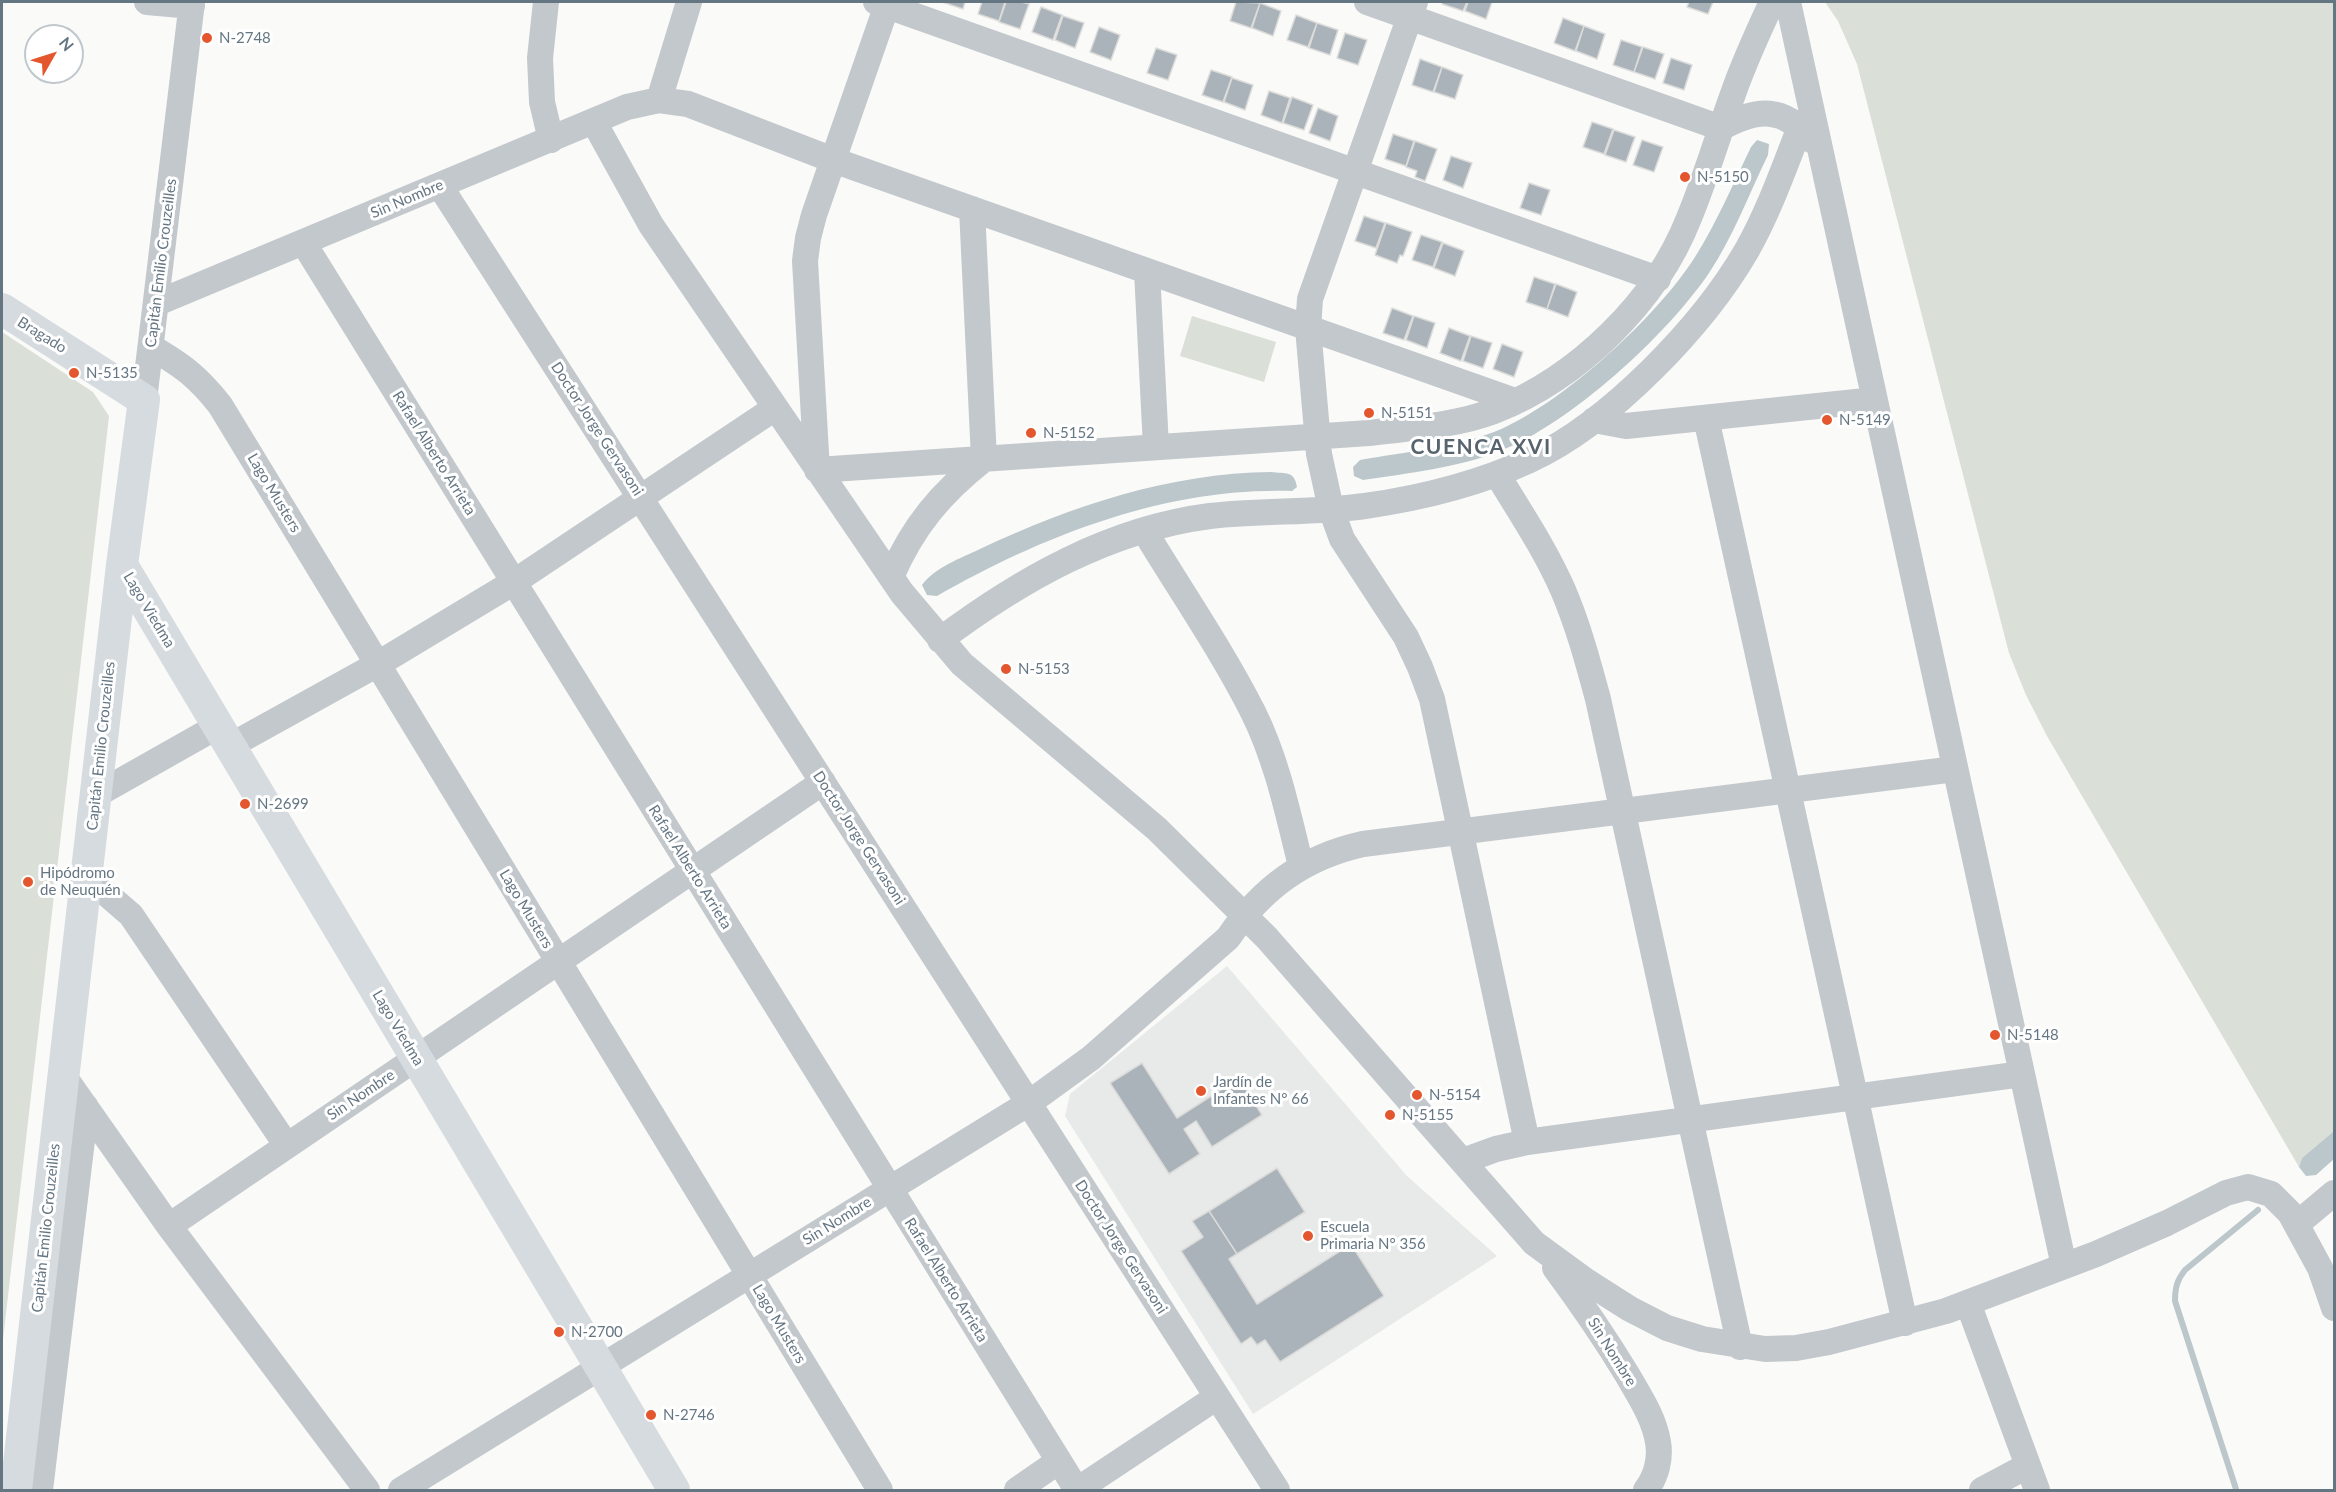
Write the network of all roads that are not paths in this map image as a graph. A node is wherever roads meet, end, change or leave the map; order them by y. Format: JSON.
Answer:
{"nodes":[{"id":1,"x":147,"y":2,"type":"edge"},
{"id":2,"x":546,"y":2,"type":"edge"},
{"id":3,"x":689,"y":2,"type":"edge"},
{"id":4,"x":1367,"y":2,"type":"edge"},
{"id":5,"x":1772,"y":2,"type":"edge"},
{"id":6,"x":1788,"y":2,"type":"edge"},
{"id":7,"x":883,"y":3,"type":"edge"},
{"id":8,"x":192,"y":4,"type":"edge"},
{"id":9,"x":1412,"y":9,"type":"edge"},
{"id":10,"x":659,"y":100,"type":"junction"},
{"id":11,"x":594,"y":122,"type":"junction"},
{"id":12,"x":1800,"y":127,"type":"junction"},
{"id":13,"x":1721,"y":128,"type":"junction"},
{"id":14,"x":551,"y":140,"type":"junction"},
{"id":15,"x":1821,"y":154,"type":"junction"},
{"id":16,"x":833,"y":160,"type":"junction"},
{"id":17,"x":1354,"y":171,"type":"junction"},
{"id":18,"x":440,"y":186,"type":"junction"},
{"id":19,"x":972,"y":209,"type":"junction"},
{"id":20,"x":303,"y":242,"type":"junction"},
{"id":21,"x":1147,"y":271,"type":"junction"},
{"id":22,"x":1658,"y":279,"type":"junction"},
{"id":23,"x":157,"y":303,"type":"junction"},
{"id":24,"x":2,"y":309,"type":"edge"},
{"id":25,"x":1308,"y":328,"type":"junction"},
{"id":26,"x":151,"y":347,"type":"junction"},
{"id":27,"x":144,"y":400,"type":"junction"},
{"id":28,"x":1875,"y":400,"type":"junction"},
{"id":29,"x":1515,"y":401,"type":"junction"},
{"id":30,"x":775,"y":408,"type":"junction"},
{"id":31,"x":1706,"y":418,"type":"junction"},
{"id":32,"x":1594,"y":420,"type":"junction"},
{"id":33,"x":1317,"y":436,"type":"junction"},
{"id":34,"x":1156,"y":447,"type":"junction"},
{"id":35,"x":984,"y":459,"type":"junction"},
{"id":36,"x":818,"y":470,"type":"junction"},
{"id":37,"x":1497,"y":474,"type":"junction"},
{"id":38,"x":641,"y":497,"type":"junction"},
{"id":39,"x":1331,"y":509,"type":"junction"},
{"id":40,"x":1144,"y":530,"type":"junction"},
{"id":41,"x":122,"y":564,"type":"junction"},
{"id":42,"x":891,"y":577,"type":"junction"},
{"id":43,"x":514,"y":582,"type":"junction"},
{"id":44,"x":940,"y":640,"type":"junction"},
{"id":45,"x":378,"y":664,"type":"junction"},
{"id":46,"x":224,"y":736,"type":"junction"},
{"id":47,"x":1955,"y":768,"type":"junction"},
{"id":48,"x":823,"y":782,"type":"junction"},
{"id":49,"x":1788,"y":790,"type":"junction"},
{"id":50,"x":96,"y":795,"type":"junction"},
{"id":51,"x":1623,"y":811,"type":"junction"},
{"id":52,"x":1461,"y":832,"type":"junction"},
{"id":53,"x":1301,"y":866,"type":"junction"},
{"id":54,"x":692,"y":870,"type":"junction"},
{"id":55,"x":87,"y":877,"type":"junction"},
{"id":56,"x":1244,"y":915,"type":"junction"},
{"id":57,"x":558,"y":962,"type":"junction"},
{"id":58,"x":416,"y":1058,"type":"junction"},
{"id":59,"x":2022,"y":1074,"type":"junction"},
{"id":60,"x":63,"y":1075,"type":"junction"},
{"id":61,"x":1855,"y":1097,"type":"junction"},
{"id":62,"x":1029,"y":1103,"type":"junction"},
{"id":63,"x":86,"y":1107,"type":"junction"},
{"id":64,"x":1690,"y":1120,"type":"junction"},
{"id":65,"x":1527,"y":1142,"type":"junction"},
{"id":66,"x":287,"y":1146,"type":"junction"},
{"id":67,"x":1463,"y":1161,"type":"junction"},
{"id":68,"x":890,"y":1189,"type":"junction"},
{"id":69,"x":2334,"y":1193,"type":"edge"},
{"id":70,"x":2297,"y":1224,"type":"junction"},
{"id":71,"x":169,"y":1226,"type":"junction"},
{"id":72,"x":1534,"y":1243,"type":"junction"},
{"id":73,"x":2064,"y":1266,"type":"junction"},
{"id":74,"x":749,"y":1276,"type":"junction"},
{"id":75,"x":1968,"y":1302,"type":"junction"},
{"id":76,"x":2334,"y":1308,"type":"edge"},
{"id":77,"x":1905,"y":1323,"type":"junction"},
{"id":78,"x":1740,"y":1347,"type":"junction"},
{"id":79,"x":601,"y":1368,"type":"junction"},
{"id":80,"x":1217,"y":1397,"type":"junction"},
{"id":81,"x":1059,"y":1461,"type":"junction"},
{"id":82,"x":2027,"y":1466,"type":"junction"},
{"id":83,"x":1654,"y":1485,"type":"edge"},
{"id":84,"x":1077,"y":1490,"type":"edge"},
{"id":85,"x":16,"y":1491,"type":"edge"},
{"id":86,"x":39,"y":1491,"type":"edge"},
{"id":87,"x":367,"y":1491,"type":"edge"},
{"id":88,"x":401,"y":1491,"type":"edge"},
{"id":89,"x":674,"y":1491,"type":"edge"},
{"id":90,"x":880,"y":1491,"type":"edge"},
{"id":91,"x":1017,"y":1491,"type":"edge"},
{"id":92,"x":1277,"y":1491,"type":"edge"},
{"id":93,"x":1982,"y":1491,"type":"edge"},
{"id":94,"x":2037,"y":1491,"type":"edge"}],
"edges":[{"from":1,"to":8,"type":"street"},
{"from":2,"to":14,"type":"street"},
{"from":3,"to":10,"type":"street"},
{"from":4,"to":9,"type":"street"},
{"from":5,"to":13,"type":"street"},
{"from":6,"to":15,"type":"street"},
{"from":7,"to":16,"type":"street"},
{"from":7,"to":17,"type":"street"},
{"from":8,"to":23,"type":"street","name":"Capitán Emilio Crouzeilles"},
{"from":9,"to":13,"type":"street"},
{"from":9,"to":17,"type":"street"},
{"from":10,"to":11,"type":"street","name":"Sin Nombre"},
{"from":10,"to":16,"type":"street"},
{"from":11,"to":14,"type":"street","name":"Sin Nombre"},
{"from":11,"to":30,"type":"street"},
{"from":12,"to":13,"type":"street"},
{"from":12,"to":15,"type":"street"},
{"from":12,"to":32,"type":"street"},
{"from":13,"to":22,"type":"street"},
{"from":14,"to":18,"type":"street","name":"Sin Nombre"},
{"from":15,"to":28,"type":"street"},
{"from":16,"to":19,"type":"street"},
{"from":16,"to":36,"type":"street"},
{"from":17,"to":22,"type":"street"},
{"from":17,"to":25,"type":"street"},
{"from":18,"to":20,"type":"street","name":"Sin Nombre"},
{"from":18,"to":38,"type":"street","name":"Doctor Jorge Gervasoni"},
{"from":19,"to":21,"type":"street"},
{"from":19,"to":35,"type":"street"},
{"from":20,"to":23,"type":"street","name":"Sin Nombre"},
{"from":20,"to":43,"type":"street","name":"Rafael Alberto Arrieta"},
{"from":21,"to":25,"type":"street"},
{"from":21,"to":34,"type":"street"},
{"from":22,"to":29,"type":"street"},
{"from":23,"to":26,"type":"street","name":"Capitán Emilio Crouzeilles"},
{"from":24,"to":27,"type":"main road","name":"Bragado"},
{"from":25,"to":29,"type":"street"},
{"from":25,"to":33,"type":"street"},
{"from":26,"to":27,"type":"street","name":"Capitán Emilio Crouzeilles"},
{"from":26,"to":45,"type":"street","name":"Lago Musters"},
{"from":27,"to":41,"type":"main road","name":"Capitán Emilio Crouzeilles"},
{"from":28,"to":31,"type":"street"},
{"from":28,"to":47,"type":"street"},
{"from":29,"to":33,"type":"street"},
{"from":30,"to":36,"type":"street"},
{"from":30,"to":38,"type":"street"},
{"from":31,"to":32,"type":"street"},
{"from":31,"to":49,"type":"street"},
{"from":32,"to":37,"type":"street"},
{"from":33,"to":34,"type":"street"},
{"from":33,"to":39,"type":"street"},
{"from":34,"to":35,"type":"street"},
{"from":35,"to":36,"type":"street"},
{"from":35,"to":42,"type":"street"},
{"from":36,"to":42,"type":"street"},
{"from":37,"to":39,"type":"street"},
{"from":37,"to":51,"type":"street"},
{"from":38,"to":43,"type":"street"},
{"from":38,"to":48,"type":"street","name":"Doctor Jorge Gervasoni"},
{"from":39,"to":40,"type":"street"},
{"from":39,"to":52,"type":"street"},
{"from":40,"to":44,"type":"street"},
{"from":40,"to":53,"type":"street"},
{"from":41,"to":46,"type":"main road","name":"Lago Viedma"},
{"from":41,"to":50,"type":"main road","name":"Capitán Emilio Crouzeilles"},
{"from":42,"to":44,"type":"street"},
{"from":43,"to":45,"type":"street"},
{"from":43,"to":54,"type":"street","name":"Rafael Alberto Arrieta"},
{"from":44,"to":56,"type":"street"},
{"from":45,"to":46,"type":"street"},
{"from":45,"to":57,"type":"street","name":"Lago Musters"},
{"from":46,"to":50,"type":"street"},
{"from":46,"to":58,"type":"main road","name":"Lago Viedma"},
{"from":47,"to":49,"type":"street","name":"Sin Nombre"},
{"from":47,"to":59,"type":"street"},
{"from":48,"to":54,"type":"street","name":"Sin Nombre"},
{"from":48,"to":62,"type":"street","name":"Doctor Jorge Gervasoni"},
{"from":49,"to":51,"type":"street","name":"Sin Nombre"},
{"from":49,"to":61,"type":"street"},
{"from":50,"to":55,"type":"main road","name":"Capitán Emilio Crouzeilles"},
{"from":51,"to":52,"type":"street","name":"Sin Nombre"},
{"from":51,"to":64,"type":"street"},
{"from":52,"to":53,"type":"street","name":"Sin Nombre"},
{"from":52,"to":65,"type":"street"},
{"from":53,"to":56,"type":"street","name":"Sin Nombre"},
{"from":54,"to":57,"type":"street","name":"Sin Nombre"},
{"from":54,"to":68,"type":"street","name":"Rafael Alberto Arrieta"},
{"from":55,"to":60,"type":"main road","name":"Capitán Emilio Crouzeilles"},
{"from":55,"to":66,"type":"street"},
{"from":56,"to":62,"type":"street","name":"Sin Nombre"},
{"from":56,"to":67,"type":"street"},
{"from":57,"to":58,"type":"street","name":"Sin Nombre"},
{"from":57,"to":74,"type":"street","name":"Lago Musters"},
{"from":58,"to":66,"type":"street","name":"Sin Nombre"},
{"from":58,"to":79,"type":"main road","name":"Lago Viedma"},
{"from":59,"to":61,"type":"street"},
{"from":59,"to":73,"type":"street"},
{"from":60,"to":63,"type":"street"},
{"from":60,"to":85,"type":"main road","name":"Capitán Emilio Crouzeilles"},
{"from":61,"to":64,"type":"street"},
{"from":61,"to":77,"type":"street"},
{"from":62,"to":68,"type":"street","name":"Sin Nombre"},
{"from":62,"to":80,"type":"street","name":"Doctor Jorge Gervasoni"},
{"from":63,"to":71,"type":"street"},
{"from":63,"to":86,"type":"street"},
{"from":64,"to":65,"type":"street"},
{"from":64,"to":78,"type":"street"},
{"from":65,"to":67,"type":"street"},
{"from":66,"to":71,"type":"street","name":"Sin Nombre"},
{"from":67,"to":72,"type":"street"},
{"from":68,"to":74,"type":"street","name":"Sin Nombre"},
{"from":68,"to":81,"type":"street","name":"Rafael Alberto Arrieta"},
{"from":69,"to":70,"type":"street"},
{"from":70,"to":73,"type":"street"},
{"from":70,"to":76,"type":"street"},
{"from":71,"to":87,"type":"street"},
{"from":72,"to":78,"type":"street"},
{"from":72,"to":83,"type":"street","name":"Sin Nombre"},
{"from":73,"to":75,"type":"street"},
{"from":74,"to":79,"type":"street","name":"Sin Nombre"},
{"from":74,"to":90,"type":"street","name":"Lago Musters"},
{"from":75,"to":77,"type":"street"},
{"from":75,"to":82,"type":"street"},
{"from":77,"to":78,"type":"street"},
{"from":79,"to":88,"type":"street","name":"Sin Nombre"},
{"from":79,"to":89,"type":"main road","name":"Lago Viedma"},
{"from":80,"to":84,"type":"street"},
{"from":80,"to":92,"type":"street","name":"Doctor Jorge Gervasoni"},
{"from":81,"to":84,"type":"street","name":"Rafael Alberto Arrieta"},
{"from":81,"to":91,"type":"street"},
{"from":82,"to":93,"type":"street"},
{"from":82,"to":94,"type":"street"}]}
